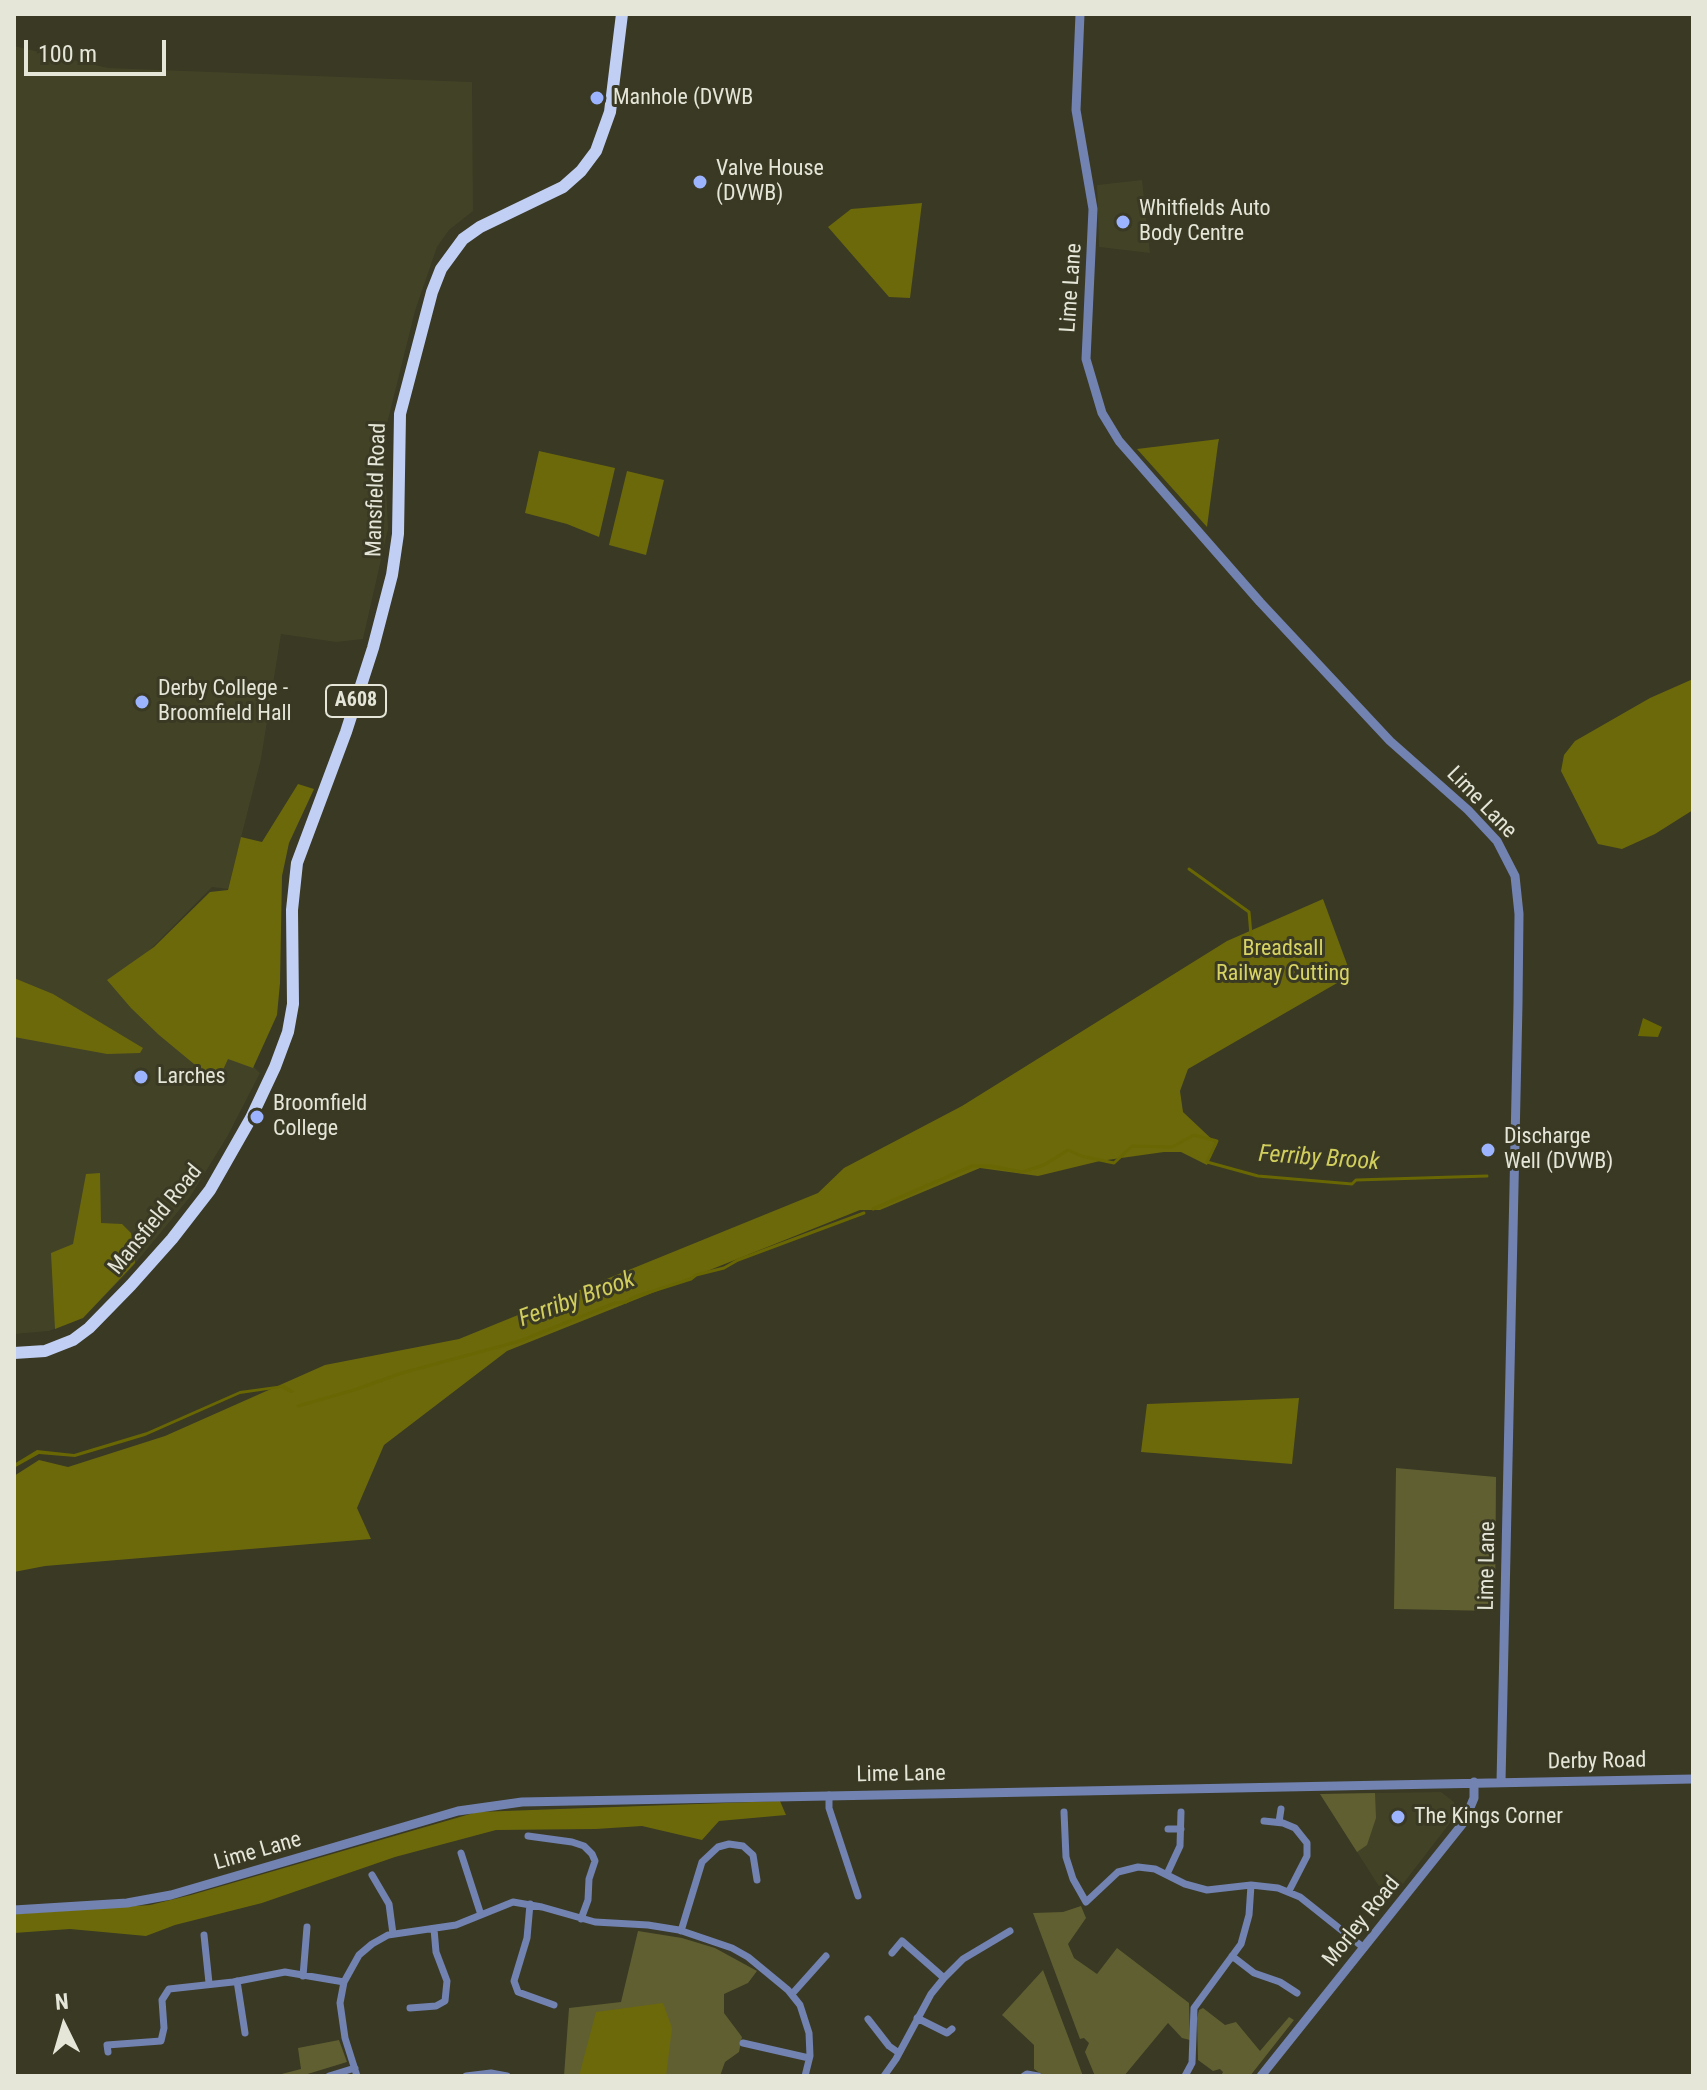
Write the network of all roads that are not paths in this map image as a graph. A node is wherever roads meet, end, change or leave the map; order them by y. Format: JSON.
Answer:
{"nodes":[{"id":1,"x":622,"y":14,"type":"edge"},
{"id":2,"x":1080,"y":14,"type":"edge"},
{"id":3,"x":14,"y":1353,"type":"edge"},
{"id":4,"x":1693,"y":1779,"type":"edge"},
{"id":5,"x":1474,"y":1782,"type":"junction"},
{"id":6,"x":1501,"y":1782,"type":"junction"},
{"id":7,"x":829,"y":1795,"type":"junction"},
{"id":8,"x":1281,"y":1809,"type":"dead end"},
{"id":9,"x":1064,"y":1812,"type":"dead end"},
{"id":10,"x":1181,"y":1812,"type":"dead end"},
{"id":11,"x":1264,"y":1821,"type":"dead end"},
{"id":12,"x":1279,"y":1822,"type":"junction"},
{"id":13,"x":1168,"y":1829,"type":"dead end"},
{"id":14,"x":1181,"y":1829,"type":"junction"},
{"id":15,"x":1054,"y":1832,"type":"dead end"},
{"id":16,"x":1064,"y":1832,"type":"junction"},
{"id":17,"x":528,"y":1836,"type":"dead end"},
{"id":18,"x":461,"y":1853,"type":"dead end"},
{"id":19,"x":606,"y":1856,"type":"dead end"},
{"id":20,"x":595,"y":1861,"type":"junction"},
{"id":21,"x":1167,"y":1874,"type":"junction"},
{"id":22,"x":372,"y":1875,"type":"dead end"},
{"id":23,"x":757,"y":1880,"type":"dead end"},
{"id":24,"x":1251,"y":1885,"type":"junction"},
{"id":25,"x":1289,"y":1891,"type":"junction"},
{"id":26,"x":858,"y":1896,"type":"dead end"},
{"id":27,"x":530,"y":1904,"type":"junction"},
{"id":28,"x":14,"y":1910,"type":"edge"},
{"id":29,"x":481,"y":1915,"type":"junction"},
{"id":30,"x":581,"y":1919,"type":"junction"},
{"id":31,"x":307,"y":1927,"type":"dead end"},
{"id":32,"x":434,"y":1929,"type":"junction"},
{"id":33,"x":681,"y":1931,"type":"junction"},
{"id":34,"x":1010,"y":1931,"type":"dead end"},
{"id":35,"x":393,"y":1934,"type":"junction"},
{"id":36,"x":204,"y":1935,"type":"dead end"},
{"id":37,"x":1364,"y":1948,"type":"junction"},
{"id":38,"x":892,"y":1953,"type":"dead end"},
{"id":39,"x":826,"y":1956,"type":"dead end"},
{"id":40,"x":1232,"y":1956,"type":"junction"},
{"id":41,"x":303,"y":1976,"type":"junction"},
{"id":42,"x":944,"y":1978,"type":"junction"},
{"id":43,"x":237,"y":1981,"type":"junction"},
{"id":44,"x":344,"y":1982,"type":"junction"},
{"id":45,"x":209,"y":1983,"type":"junction"},
{"id":46,"x":1297,"y":1993,"type":"dead end"},
{"id":47,"x":792,"y":1994,"type":"junction"},
{"id":48,"x":554,"y":2005,"type":"dead end"},
{"id":49,"x":410,"y":2008,"type":"dead end"},
{"id":50,"x":917,"y":2018,"type":"junction"},
{"id":51,"x":868,"y":2019,"type":"dead end"},
{"id":52,"x":952,"y":2029,"type":"dead end"},
{"id":53,"x":245,"y":2033,"type":"dead end"},
{"id":54,"x":743,"y":2043,"type":"dead end"},
{"id":55,"x":108,"y":2052,"type":"dead end"},
{"id":56,"x":899,"y":2053,"type":"junction"},
{"id":57,"x":809,"y":2058,"type":"junction"},
{"id":58,"x":356,"y":2072,"type":"edge"},
{"id":59,"x":329,"y":2076,"type":"edge"},
{"id":60,"x":466,"y":2076,"type":"edge"},
{"id":61,"x":507,"y":2076,"type":"edge"},
{"id":62,"x":805,"y":2076,"type":"edge"},
{"id":63,"x":884,"y":2076,"type":"edge"},
{"id":64,"x":1024,"y":2076,"type":"edge"},
{"id":65,"x":1038,"y":2076,"type":"edge"},
{"id":66,"x":1185,"y":2076,"type":"edge"},
{"id":67,"x":1261,"y":2076,"type":"edge"}],
"edges":[{"from":1,"to":3,"type":"main road","name":"Mansfield Road","number":"A608"},
{"from":2,"to":6,"type":"street","name":"Lime Lane"},
{"from":4,"to":6,"type":"street","name":"Derby Road"},
{"from":5,"to":6,"type":"street","name":"Lime Lane"},
{"from":5,"to":7,"type":"street","name":"Lime Lane"},
{"from":5,"to":37,"type":"street","name":"Morley Road"},
{"from":7,"to":26,"type":"street"},
{"from":7,"to":28,"type":"street","name":"Lime Lane"},
{"from":8,"to":12,"type":"street"},
{"from":9,"to":16,"type":"street"},
{"from":10,"to":14,"type":"street"},
{"from":11,"to":12,"type":"street"},
{"from":12,"to":25,"type":"street"},
{"from":13,"to":14,"type":"street"},
{"from":14,"to":21,"type":"street"},
{"from":15,"to":16,"type":"street"},
{"from":16,"to":21,"type":"street"},
{"from":17,"to":20,"type":"street"},
{"from":18,"to":29,"type":"street"},
{"from":19,"to":20,"type":"street"},
{"from":20,"to":30,"type":"street"},
{"from":21,"to":24,"type":"street"},
{"from":22,"to":35,"type":"street"},
{"from":23,"to":33,"type":"street"},
{"from":24,"to":25,"type":"street"},
{"from":24,"to":40,"type":"street"},
{"from":25,"to":37,"type":"street"},
{"from":27,"to":29,"type":"street"},
{"from":27,"to":30,"type":"street"},
{"from":27,"to":48,"type":"street"},
{"from":29,"to":32,"type":"street"},
{"from":30,"to":33,"type":"street"},
{"from":31,"to":41,"type":"street"},
{"from":32,"to":35,"type":"street"},
{"from":32,"to":49,"type":"street"},
{"from":33,"to":47,"type":"street"},
{"from":34,"to":42,"type":"street"},
{"from":35,"to":44,"type":"street"},
{"from":36,"to":45,"type":"street"},
{"from":37,"to":67,"type":"street","name":"Morley Road"},
{"from":38,"to":42,"type":"street"},
{"from":39,"to":47,"type":"street"},
{"from":40,"to":46,"type":"street"},
{"from":40,"to":66,"type":"street"},
{"from":41,"to":43,"type":"street"},
{"from":41,"to":44,"type":"street"},
{"from":42,"to":50,"type":"street"},
{"from":43,"to":45,"type":"street"},
{"from":43,"to":53,"type":"street"},
{"from":44,"to":58,"type":"street"},
{"from":45,"to":55,"type":"street"},
{"from":47,"to":57,"type":"street"},
{"from":50,"to":52,"type":"street"},
{"from":50,"to":56,"type":"street"},
{"from":51,"to":56,"type":"street"},
{"from":54,"to":57,"type":"street"},
{"from":56,"to":63,"type":"street"},
{"from":57,"to":62,"type":"street"},
{"from":58,"to":59,"type":"street"},
{"from":60,"to":61,"type":"street"},
{"from":64,"to":65,"type":"street"}]}
